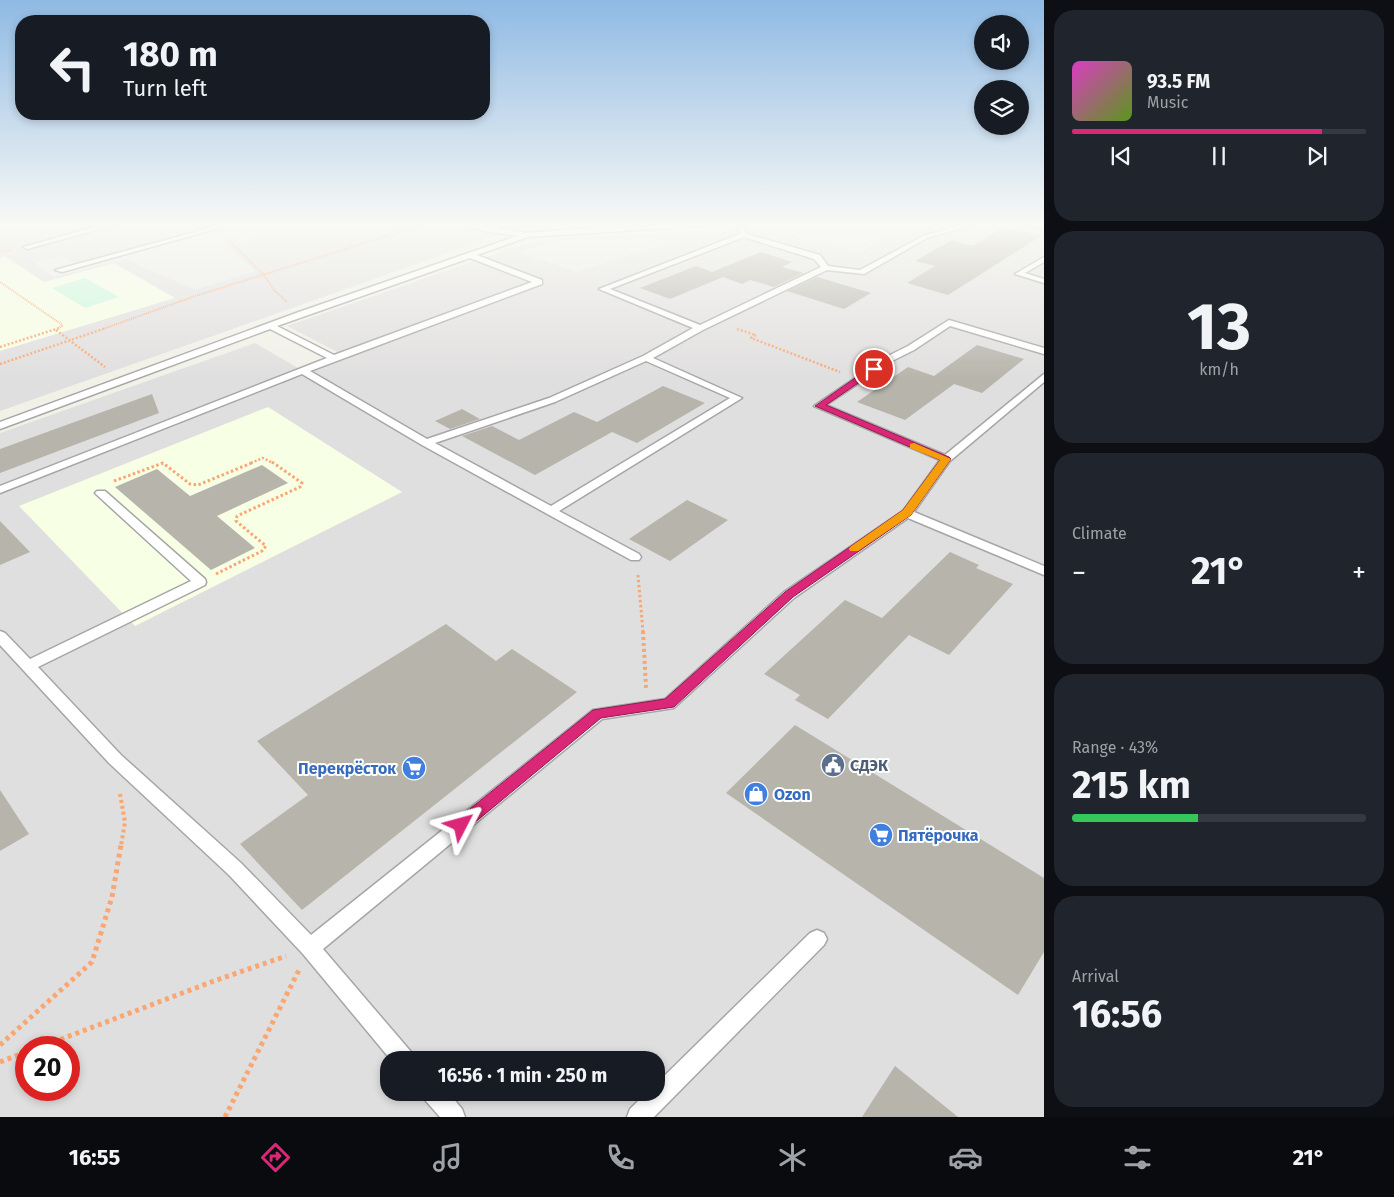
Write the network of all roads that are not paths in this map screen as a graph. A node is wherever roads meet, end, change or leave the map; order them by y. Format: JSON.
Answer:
{"nodes":[{"id":1,"x":414,"y":275,"type":"edge"},
{"id":2,"x":521,"y":275,"type":"edge"},
{"id":3,"x":639,"y":275,"type":"edge"},
{"id":4,"x":811,"y":275,"type":"edge"},
{"id":5,"x":1023,"y":275,"type":"edge"},
{"id":6,"x":1044,"y":281,"type":"edge"},
{"id":7,"x":271,"y":326,"type":"junction"},
{"id":8,"x":700,"y":328,"type":"junction"},
{"id":9,"x":1044,"y":351,"type":"edge"},
{"id":10,"x":334,"y":358,"type":"junction"},
{"id":11,"x":646,"y":358,"type":"junction"},
{"id":12,"x":303,"y":371,"type":"junction"},
{"id":13,"x":1044,"y":377,"type":"edge"},
{"id":14,"x":0,"y":426,"type":"edge"},
{"id":15,"x":426,"y":443,"type":"junction"},
{"id":16,"x":946,"y":459,"type":"junction"},
{"id":17,"x":0,"y":490,"type":"edge"},
{"id":18,"x":102,"y":493,"type":"road end"},
{"id":19,"x":551,"y":511,"type":"junction"},
{"id":20,"x":907,"y":513,"type":"junction"},
{"id":21,"x":635,"y":557,"type":"road end"},
{"id":22,"x":1044,"y":570,"type":"edge"},
{"id":23,"x":0,"y":636,"type":"edge"},
{"id":24,"x":28,"y":666,"type":"junction"},
{"id":25,"x":817,"y":939,"type":"dead end"},
{"id":26,"x":310,"y":948,"type":"junction"},
{"id":27,"x":397,"y":1051,"type":"edge"},
{"id":28,"x":441,"y":1101,"type":"edge"},
{"id":29,"x":454,"y":1117,"type":"edge"},
{"id":30,"x":638,"y":1117,"type":"edge"}],
"edges":[{"from":1,"to":7,"type":"lane"},
{"from":2,"to":10,"type":"lane"},
{"from":3,"to":8,"type":"lane"},
{"from":4,"to":8,"type":"lane"},
{"from":5,"to":6,"type":"lane"},
{"from":7,"to":10,"type":"lane"},
{"from":7,"to":14,"type":"lane"},
{"from":8,"to":11,"type":"lane"},
{"from":9,"to":16,"type":"lane"},
{"from":10,"to":12,"type":"lane"},
{"from":11,"to":15,"type":"lane"},
{"from":11,"to":19,"type":"lane"},
{"from":12,"to":15,"type":"lane"},
{"from":12,"to":17,"type":"lane"},
{"from":13,"to":16,"type":"lane"},
{"from":15,"to":19,"type":"lane"},
{"from":16,"to":20,"type":"lane"},
{"from":18,"to":24,"type":"lane"},
{"from":19,"to":21,"type":"lane"},
{"from":20,"to":22,"type":"lane"},
{"from":20,"to":26,"type":"lane"},
{"from":23,"to":24,"type":"lane"},
{"from":24,"to":26,"type":"lane"},
{"from":25,"to":30,"type":"lane"},
{"from":26,"to":27,"type":"lane"},
{"from":28,"to":29,"type":"lane"}]}
